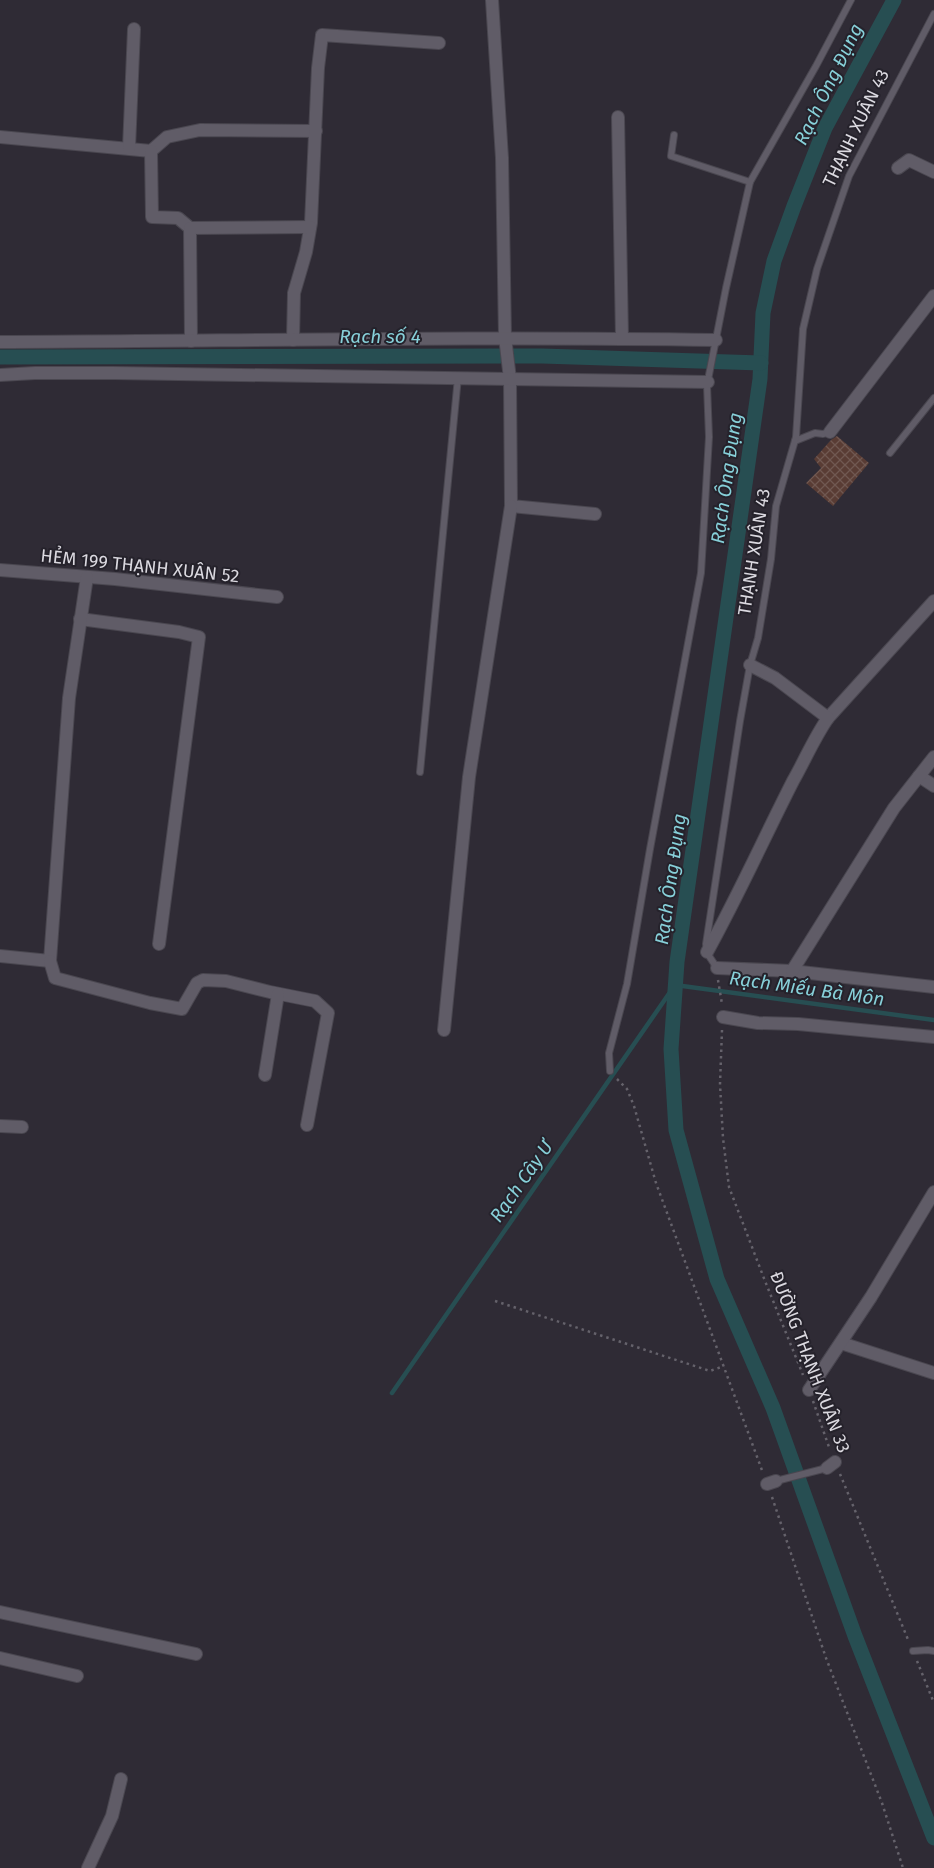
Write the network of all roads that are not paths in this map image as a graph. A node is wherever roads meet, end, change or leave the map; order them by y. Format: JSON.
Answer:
{"nodes":[{"id":1,"x":492,"y":0,"type":"edge"},
{"id":2,"x":851,"y":0,"type":"edge"},
{"id":3,"x":934,"y":14,"type":"edge"},
{"id":4,"x":134,"y":29,"type":"dead end"},
{"id":5,"x":439,"y":43,"type":"dead end"},
{"id":6,"x":618,"y":117,"type":"dead end"},
{"id":7,"x":316,"y":131,"type":"junction"},
{"id":8,"x":674,"y":135,"type":"dead end"},
{"id":9,"x":0,"y":136,"type":"edge"},
{"id":10,"x":129,"y":148,"type":"junction"},
{"id":11,"x":151,"y":150,"type":"junction"},
{"id":12,"x":898,"y":168,"type":"dead end"},
{"id":13,"x":934,"y":172,"type":"edge"},
{"id":14,"x":750,"y":182,"type":"junction"},
{"id":15,"x":190,"y":228,"type":"junction"},
{"id":16,"x":310,"y":228,"type":"junction"},
{"id":17,"x":934,"y":296,"type":"edge"},
{"id":18,"x":505,"y":338,"type":"junction"},
{"id":19,"x":622,"y":338,"type":"junction"},
{"id":20,"x":293,"y":340,"type":"junction"},
{"id":21,"x":716,"y":340,"type":"junction"},
{"id":22,"x":191,"y":341,"type":"junction"},
{"id":23,"x":0,"y":342,"type":"edge"},
{"id":24,"x":0,"y":375,"type":"edge"},
{"id":25,"x":458,"y":377,"type":"junction"},
{"id":26,"x":510,"y":378,"type":"junction"},
{"id":27,"x":708,"y":381,"type":"junction"},
{"id":28,"x":934,"y":398,"type":"edge"},
{"id":29,"x":830,"y":432,"type":"joint"},
{"id":30,"x":795,"y":441,"type":"junction"},
{"id":31,"x":890,"y":453,"type":"dead end"},
{"id":32,"x":510,"y":506,"type":"junction"},
{"id":33,"x":595,"y":514,"type":"dead end"},
{"id":34,"x":0,"y":570,"type":"edge"},
{"id":35,"x":87,"y":576,"type":"junction"},
{"id":36,"x":277,"y":597,"type":"dead end"},
{"id":37,"x":934,"y":601,"type":"edge"},
{"id":38,"x":80,"y":619,"type":"junction"},
{"id":39,"x":750,"y":665,"type":"junction"},
{"id":40,"x":828,"y":718,"type":"junction"},
{"id":41,"x":934,"y":757,"type":"edge"},
{"id":42,"x":420,"y":772,"type":"dead end"},
{"id":43,"x":919,"y":776,"type":"junction"},
{"id":44,"x":934,"y":786,"type":"edge"},
{"id":45,"x":159,"y":944,"type":"dead end"},
{"id":46,"x":707,"y":952,"type":"junction"},
{"id":47,"x":0,"y":956,"type":"edge"},
{"id":48,"x":50,"y":961,"type":"junction"},
{"id":49,"x":717,"y":971,"type":"joint"},
{"id":50,"x":792,"y":971,"type":"junction"},
{"id":51,"x":934,"y":987,"type":"edge"},
{"id":52,"x":278,"y":994,"type":"junction"},
{"id":53,"x":723,"y":1014,"type":"road end"},
{"id":54,"x":444,"y":1030,"type":"dead end"},
{"id":55,"x":934,"y":1037,"type":"edge"},
{"id":56,"x":610,"y":1070,"type":"road end"},
{"id":57,"x":265,"y":1075,"type":"dead end"},
{"id":58,"x":307,"y":1125,"type":"dead end"},
{"id":59,"x":0,"y":1126,"type":"edge"},
{"id":60,"x":22,"y":1127,"type":"dead end"},
{"id":61,"x":934,"y":1192,"type":"edge"},
{"id":62,"x":841,"y":1343,"type":"junction"},
{"id":63,"x":934,"y":1373,"type":"edge"},
{"id":64,"x":809,"y":1390,"type":"road end"},
{"id":65,"x":831,"y":1465,"type":"road end"},
{"id":66,"x":771,"y":1483,"type":"dead end"},
{"id":67,"x":0,"y":1612,"type":"edge"},
{"id":68,"x":913,"y":1651,"type":"road end"},
{"id":69,"x":934,"y":1651,"type":"edge"},
{"id":70,"x":196,"y":1654,"type":"dead end"},
{"id":71,"x":0,"y":1658,"type":"edge"},
{"id":72,"x":77,"y":1676,"type":"dead end"},
{"id":73,"x":121,"y":1779,"type":"dead end"},
{"id":74,"x":88,"y":1868,"type":"edge"}],
"edges":[{"from":1,"to":18,"type":"street"},
{"from":2,"to":14,"type":"lane"},
{"from":3,"to":30,"type":"lane","name":"THẠNH XUÂN 43"},
{"from":4,"to":10,"type":"street"},
{"from":5,"to":7,"type":"street"},
{"from":6,"to":19,"type":"street"},
{"from":7,"to":11,"type":"street"},
{"from":7,"to":16,"type":"street"},
{"from":8,"to":14,"type":"lane"},
{"from":9,"to":10,"type":"street"},
{"from":10,"to":11,"type":"street"},
{"from":11,"to":15,"type":"street"},
{"from":12,"to":13,"type":"street"},
{"from":14,"to":21,"type":"lane"},
{"from":15,"to":16,"type":"street"},
{"from":15,"to":22,"type":"street"},
{"from":16,"to":20,"type":"street"},
{"from":17,"to":29,"type":"street"},
{"from":18,"to":19,"type":"street"},
{"from":18,"to":20,"type":"street"},
{"from":18,"to":26,"type":"street"},
{"from":19,"to":21,"type":"street"},
{"from":20,"to":22,"type":"street"},
{"from":21,"to":27,"type":"lane"},
{"from":22,"to":23,"type":"street"},
{"from":24,"to":25,"type":"street"},
{"from":25,"to":26,"type":"street"},
{"from":25,"to":42,"type":"lane"},
{"from":26,"to":27,"type":"street"},
{"from":26,"to":32,"type":"street"},
{"from":27,"to":56,"type":"lane"},
{"from":28,"to":31,"type":"lane"},
{"from":29,"to":30,"type":"lane"},
{"from":30,"to":39,"type":"lane","name":"THẠNH XUÂN 43"},
{"from":32,"to":33,"type":"street"},
{"from":32,"to":54,"type":"street"},
{"from":34,"to":35,"type":"street","name":"HẺM 199 THẠNH XUÂN 52"},
{"from":35,"to":36,"type":"street","name":"HẺM 199 THẠNH XUÂN 52"},
{"from":35,"to":38,"type":"street"},
{"from":37,"to":40,"type":"street"},
{"from":38,"to":45,"type":"street"},
{"from":38,"to":48,"type":"street"},
{"from":39,"to":40,"type":"street"},
{"from":39,"to":46,"type":"lane","name":"THẠNH XUÂN 43"},
{"from":40,"to":46,"type":"street"},
{"from":41,"to":43,"type":"street"},
{"from":43,"to":44,"type":"street"},
{"from":43,"to":50,"type":"street"},
{"from":46,"to":49,"type":"lane"},
{"from":47,"to":48,"type":"street"},
{"from":48,"to":52,"type":"street"},
{"from":49,"to":50,"type":"street"},
{"from":50,"to":51,"type":"street"},
{"from":52,"to":57,"type":"street"},
{"from":52,"to":58,"type":"street"},
{"from":53,"to":55,"type":"street"},
{"from":59,"to":60,"type":"street"},
{"from":61,"to":62,"type":"street"},
{"from":62,"to":63,"type":"street"},
{"from":62,"to":64,"type":"street"},
{"from":65,"to":66,"type":"lane"},
{"from":67,"to":70,"type":"street"},
{"from":68,"to":69,"type":"lane"},
{"from":71,"to":72,"type":"street"},
{"from":73,"to":74,"type":"street"}]}
